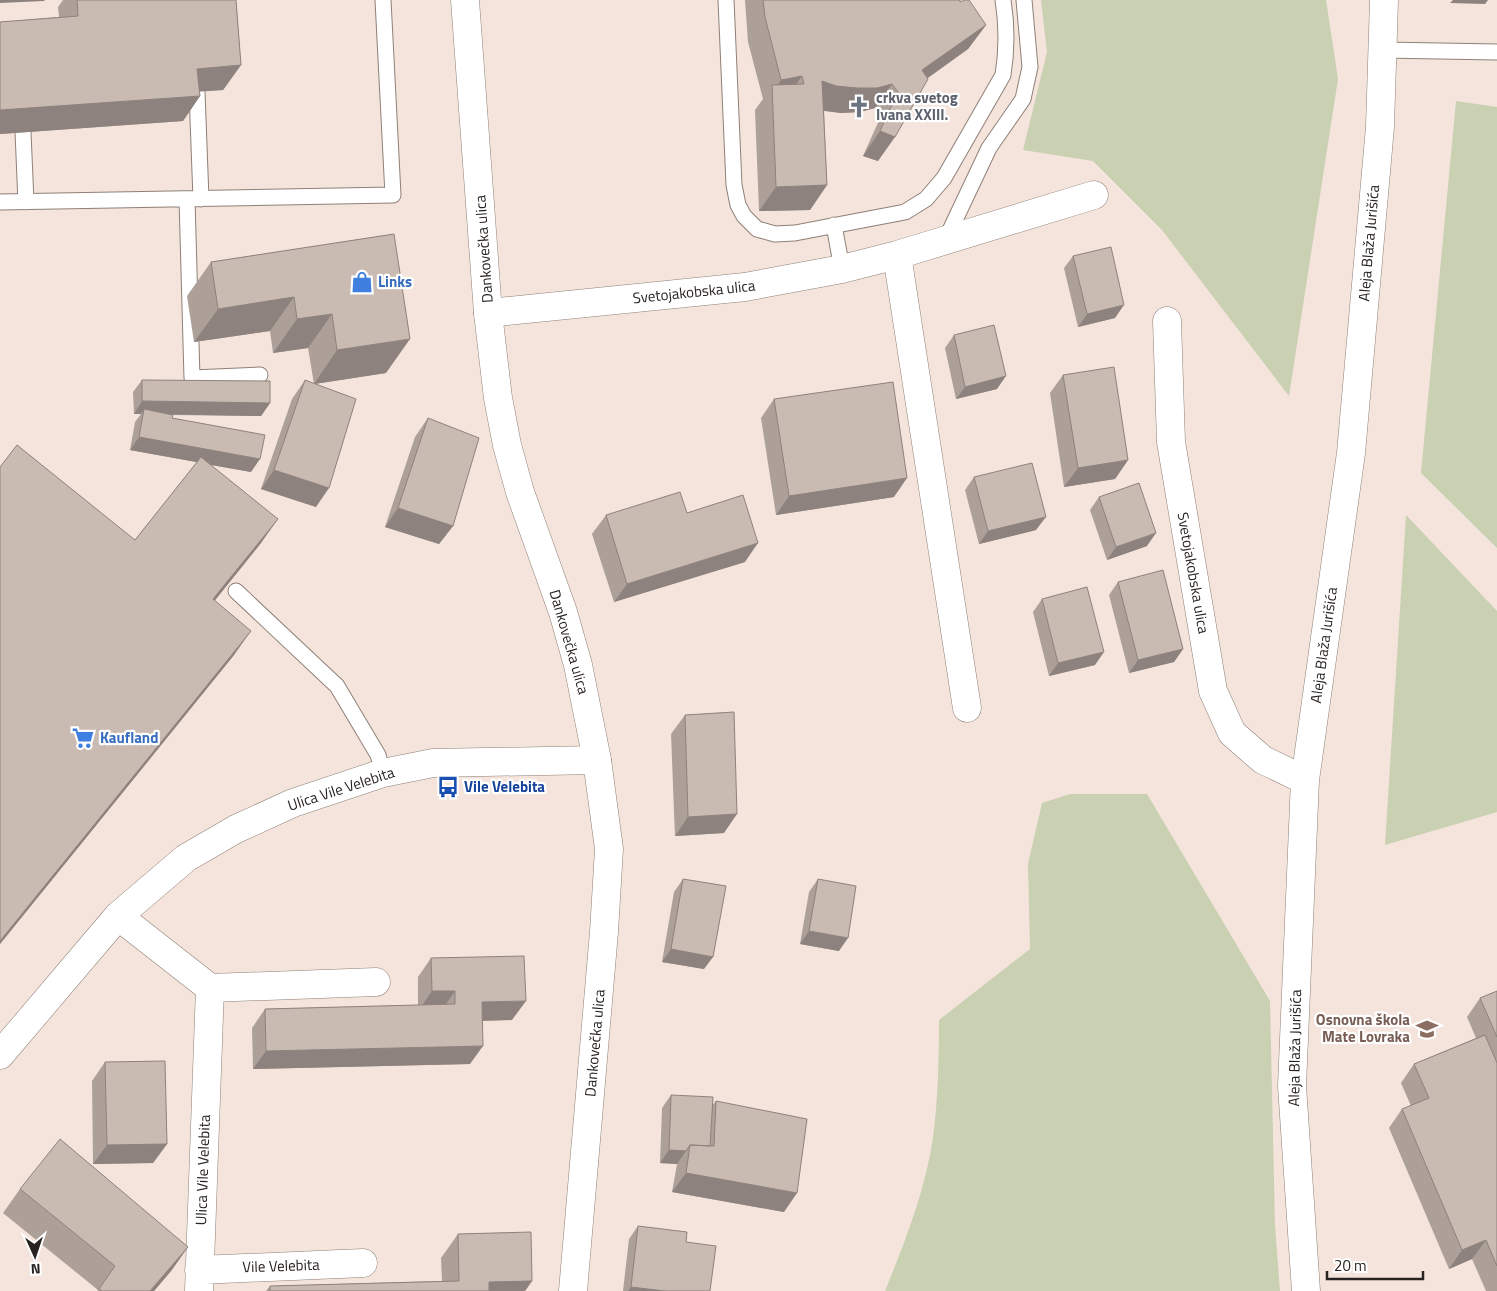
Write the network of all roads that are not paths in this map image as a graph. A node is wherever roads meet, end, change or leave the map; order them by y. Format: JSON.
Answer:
{"nodes":[{"id":1,"x":383,"y":0,"type":"edge"},
{"id":2,"x":466,"y":0,"type":"edge"},
{"id":3,"x":726,"y":0,"type":"edge"},
{"id":4,"x":1002,"y":0,"type":"edge"},
{"id":5,"x":1024,"y":0,"type":"edge"},
{"id":6,"x":1384,"y":0,"type":"edge"},
{"id":7,"x":1382,"y":50,"type":"junction"},
{"id":8,"x":1497,"y":52,"type":"edge"},
{"id":9,"x":197,"y":92,"type":"edge"},
{"id":10,"x":23,"y":132,"type":"edge"},
{"id":11,"x":1094,"y":195,"type":"dead end"},
{"id":12,"x":194,"y":199,"type":"junction"},
{"id":13,"x":0,"y":202,"type":"edge"},
{"id":14,"x":26,"y":202,"type":"junction"},
{"id":15,"x":834,"y":225,"type":"junction"},
{"id":16,"x":946,"y":239,"type":"junction"},
{"id":17,"x":897,"y":255,"type":"junction"},
{"id":18,"x":842,"y":269,"type":"junction"},
{"id":19,"x":488,"y":312,"type":"junction"},
{"id":20,"x":1167,"y":321,"type":"dead end"},
{"id":21,"x":260,"y":375,"type":"dead end"},
{"id":22,"x":236,"y":591,"type":"edge"},
{"id":23,"x":967,"y":708,"type":"dead end"},
{"id":24,"x":598,"y":760,"type":"junction"},
{"id":25,"x":383,"y":773,"type":"junction"},
{"id":26,"x":1305,"y":780,"type":"junction"},
{"id":27,"x":118,"y":916,"type":"junction"},
{"id":28,"x":376,"y":982,"type":"dead end"},
{"id":29,"x":210,"y":988,"type":"junction"},
{"id":30,"x":0,"y":1055,"type":"edge"},
{"id":31,"x":363,"y":1263,"type":"dead end"},
{"id":32,"x":199,"y":1280,"type":"edge"},
{"id":33,"x":573,"y":1291,"type":"edge"},
{"id":34,"x":1306,"y":1291,"type":"edge"}],
"edges":[{"from":1,"to":12,"type":"lane"},
{"from":2,"to":19,"type":"street","name":"Dankovečka ulica"},
{"from":3,"to":15,"type":"lane"},
{"from":4,"to":15,"type":"lane"},
{"from":5,"to":16,"type":"lane"},
{"from":6,"to":7,"type":"street","name":"Aleja Blaža Jurišića"},
{"from":7,"to":8,"type":"lane"},
{"from":7,"to":26,"type":"street","name":"Aleja Blaža Jurišića"},
{"from":9,"to":12,"type":"lane"},
{"from":10,"to":14,"type":"lane"},
{"from":11,"to":16,"type":"street","name":"Svetojakobska ulica"},
{"from":12,"to":14,"type":"lane"},
{"from":12,"to":21,"type":"lane"},
{"from":13,"to":14,"type":"lane"},
{"from":15,"to":18,"type":"lane"},
{"from":16,"to":17,"type":"street","name":"Svetojakobska ulica"},
{"from":17,"to":18,"type":"street","name":"Svetojakobska ulica"},
{"from":17,"to":23,"type":"street"},
{"from":18,"to":19,"type":"street","name":"Svetojakobska ulica"},
{"from":19,"to":24,"type":"street","name":"Dankovečka ulica"},
{"from":20,"to":26,"type":"street","name":"Svetojakobska ulica"},
{"from":22,"to":25,"type":"lane"},
{"from":24,"to":25,"type":"street","name":"Ulica Vile Velebita"},
{"from":24,"to":33,"type":"street","name":"Dankovečka ulica"},
{"from":25,"to":27,"type":"street","name":"Ulica Vile Velebita"},
{"from":26,"to":34,"type":"street","name":"Aleja Blaža Jurišića"},
{"from":27,"to":29,"type":"street"},
{"from":27,"to":30,"type":"street","name":"Ulica Vile Velebita"},
{"from":28,"to":29,"type":"street"},
{"from":29,"to":32,"type":"street","name":"Ulica Vile Velebita"},
{"from":31,"to":32,"type":"street","name":"Vile Velebita"}]}
